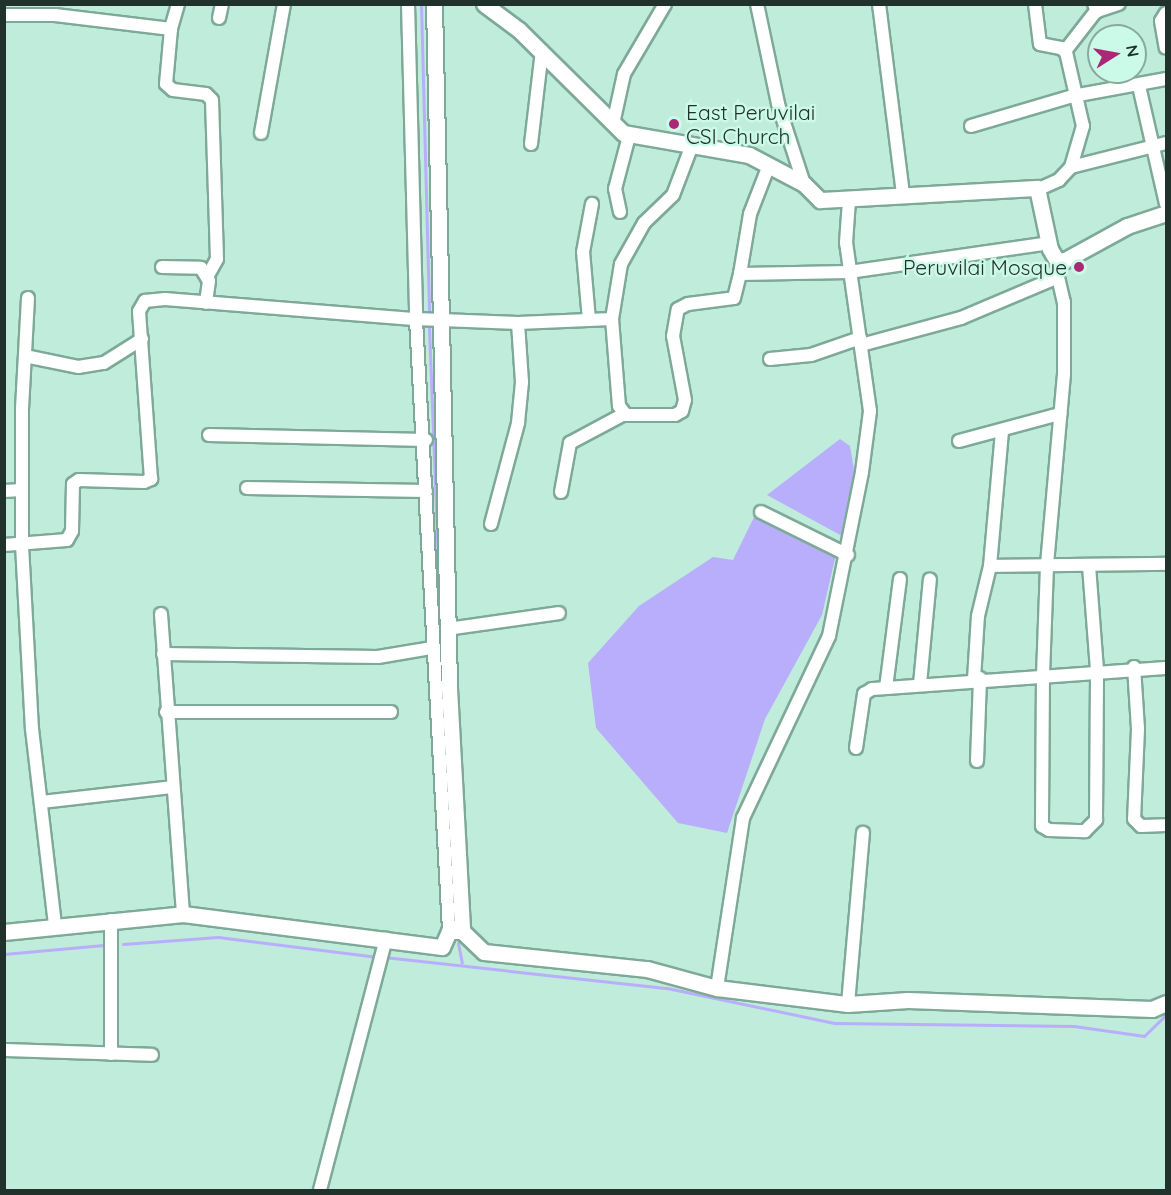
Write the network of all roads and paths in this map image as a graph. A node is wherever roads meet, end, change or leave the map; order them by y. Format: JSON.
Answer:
{"nodes":[{"id":1,"x":178,"y":4,"type":"edge"},
{"id":2,"x":222,"y":4,"type":"edge"},
{"id":3,"x":284,"y":4,"type":"edge"},
{"id":4,"x":408,"y":4,"type":"edge"},
{"id":5,"x":434,"y":4,"type":"edge"},
{"id":6,"x":484,"y":4,"type":"edge"},
{"id":7,"x":665,"y":4,"type":"edge"},
{"id":8,"x":757,"y":4,"type":"edge"},
{"id":9,"x":879,"y":4,"type":"edge"},
{"id":10,"x":1035,"y":4,"type":"edge"},
{"id":11,"x":1119,"y":4,"type":"edge"},
{"id":12,"x":1095,"y":8,"type":"edge"},
{"id":13,"x":47,"y":10,"type":"edge"},
{"id":14,"x":1167,"y":13,"type":"edge"},
{"id":15,"x":4,"y":15,"type":"edge"},
{"id":16,"x":219,"y":18,"type":"dead end"},
{"id":17,"x":171,"y":29,"type":"junction"},
{"id":18,"x":1167,"y":48,"type":"edge"},
{"id":19,"x":542,"y":51,"type":"junction"},
{"id":20,"x":1065,"y":51,"type":"junction"},
{"id":21,"x":1167,"y":79,"type":"edge"},
{"id":22,"x":1139,"y":86,"type":"junction"},
{"id":23,"x":1073,"y":96,"type":"junction"},
{"id":24,"x":613,"y":124,"type":"junction"},
{"id":25,"x":971,"y":126,"type":"dead end"},
{"id":26,"x":261,"y":133,"type":"dead end"},
{"id":27,"x":629,"y":136,"type":"junction"},
{"id":28,"x":531,"y":144,"type":"dead end"},
{"id":29,"x":692,"y":145,"type":"junction"},
{"id":30,"x":1161,"y":145,"type":"edge"},
{"id":31,"x":769,"y":165,"type":"junction"},
{"id":32,"x":1071,"y":167,"type":"junction"},
{"id":33,"x":804,"y":184,"type":"junction"},
{"id":34,"x":1039,"y":189,"type":"junction"},
{"id":35,"x":903,"y":194,"type":"junction"},
{"id":36,"x":849,"y":201,"type":"junction"},
{"id":37,"x":592,"y":204,"type":"dead end"},
{"id":38,"x":1167,"y":204,"type":"edge"},
{"id":39,"x":620,"y":212,"type":"dead end"},
{"id":40,"x":1167,"y":213,"type":"edge"},
{"id":41,"x":1050,"y":243,"type":"junction"},
{"id":42,"x":1057,"y":261,"type":"junction"},
{"id":43,"x":162,"y":267,"type":"dead end"},
{"id":44,"x":849,"y":272,"type":"junction"},
{"id":45,"x":740,"y":274,"type":"junction"},
{"id":46,"x":1058,"y":277,"type":"junction"},
{"id":47,"x":207,"y":278,"type":"junction"},
{"id":48,"x":28,"y":298,"type":"dead end"},
{"id":49,"x":206,"y":303,"type":"junction"},
{"id":50,"x":416,"y":319,"type":"junction"},
{"id":51,"x":439,"y":320,"type":"junction"},
{"id":52,"x":612,"y":320,"type":"junction"},
{"id":53,"x":589,"y":321,"type":"junction"},
{"id":54,"x":518,"y":323,"type":"junction"},
{"id":55,"x":142,"y":339,"type":"junction"},
{"id":56,"x":861,"y":341,"type":"junction"},
{"id":57,"x":25,"y":356,"type":"junction"},
{"id":58,"x":770,"y":359,"type":"dead end"},
{"id":59,"x":624,"y":414,"type":"junction"},
{"id":60,"x":1060,"y":414,"type":"junction"},
{"id":61,"x":1002,"y":432,"type":"junction"},
{"id":62,"x":210,"y":435,"type":"dead end"},
{"id":63,"x":426,"y":441,"type":"junction"},
{"id":64,"x":959,"y":441,"type":"dead end"},
{"id":65,"x":247,"y":488,"type":"dead end"},
{"id":66,"x":22,"y":490,"type":"junction"},
{"id":67,"x":4,"y":491,"type":"edge"},
{"id":68,"x":426,"y":491,"type":"junction"},
{"id":69,"x":561,"y":492,"type":"dead end"},
{"id":70,"x":761,"y":513,"type":"dead end"},
{"id":71,"x":491,"y":524,"type":"dead end"},
{"id":72,"x":4,"y":545,"type":"edge"},
{"id":73,"x":22,"y":545,"type":"junction"},
{"id":74,"x":848,"y":555,"type":"junction"},
{"id":75,"x":1167,"y":564,"type":"edge"},
{"id":76,"x":1089,"y":565,"type":"junction"},
{"id":77,"x":990,"y":566,"type":"junction"},
{"id":78,"x":1047,"y":566,"type":"junction"},
{"id":79,"x":900,"y":579,"type":"dead end"},
{"id":80,"x":930,"y":579,"type":"dead end"},
{"id":81,"x":559,"y":613,"type":"dead end"},
{"id":82,"x":161,"y":614,"type":"dead end"},
{"id":83,"x":447,"y":629,"type":"junction"},
{"id":84,"x":432,"y":648,"type":"junction"},
{"id":85,"x":163,"y":654,"type":"junction"},
{"id":86,"x":1134,"y":667,"type":"junction"},
{"id":87,"x":1167,"y":668,"type":"edge"},
{"id":88,"x":1097,"y":670,"type":"junction"},
{"id":89,"x":1043,"y":676,"type":"junction"},
{"id":90,"x":977,"y":679,"type":"junction"},
{"id":91,"x":920,"y":684,"type":"junction"},
{"id":92,"x":886,"y":688,"type":"junction"},
{"id":93,"x":166,"y":712,"type":"junction"},
{"id":94,"x":391,"y":712,"type":"dead end"},
{"id":95,"x":856,"y":748,"type":"dead end"},
{"id":96,"x":977,"y":760,"type":"dead end"},
{"id":97,"x":172,"y":787,"type":"junction"},
{"id":98,"x":41,"y":802,"type":"junction"},
{"id":99,"x":1167,"y":825,"type":"edge"},
{"id":100,"x":863,"y":833,"type":"dead end"},
{"id":101,"x":183,"y":914,"type":"junction"},
{"id":102,"x":111,"y":920,"type":"junction"},
{"id":103,"x":55,"y":925,"type":"junction"},
{"id":104,"x":456,"y":931,"type":"junction"},
{"id":105,"x":4,"y":932,"type":"edge"},
{"id":106,"x":386,"y":939,"type":"junction"},
{"id":107,"x":717,"y":988,"type":"junction"},
{"id":108,"x":1167,"y":1003,"type":"edge"},
{"id":109,"x":848,"y":1004,"type":"junction"},
{"id":110,"x":4,"y":1050,"type":"edge"},
{"id":111,"x":111,"y":1054,"type":"junction"},
{"id":112,"x":152,"y":1055,"type":"dead end"},
{"id":113,"x":320,"y":1191,"type":"edge"}],
"edges":[{"from":1,"to":17,"type":"street"},
{"from":2,"to":16,"type":"street"},
{"from":3,"to":26,"type":"street"},
{"from":4,"to":50,"type":"street"},
{"from":5,"to":51,"type":"street"},
{"from":6,"to":19,"type":"street"},
{"from":7,"to":24,"type":"street"},
{"from":8,"to":33,"type":"street"},
{"from":9,"to":35,"type":"street"},
{"from":10,"to":20,"type":"street"},
{"from":11,"to":12,"type":"street"},
{"from":12,"to":20,"type":"street"},
{"from":13,"to":15,"type":"street"},
{"from":13,"to":17,"type":"street"},
{"from":14,"to":18,"type":"street"},
{"from":17,"to":47,"type":"street"},
{"from":19,"to":24,"type":"street"},
{"from":19,"to":28,"type":"street"},
{"from":20,"to":23,"type":"street"},
{"from":21,"to":22,"type":"street"},
{"from":22,"to":23,"type":"street"},
{"from":22,"to":30,"type":"street"},
{"from":23,"to":25,"type":"street"},
{"from":23,"to":32,"type":"street"},
{"from":24,"to":27,"type":"street"},
{"from":27,"to":29,"type":"street"},
{"from":27,"to":39,"type":"street"},
{"from":29,"to":31,"type":"street"},
{"from":29,"to":52,"type":"street"},
{"from":30,"to":32,"type":"street"},
{"from":30,"to":38,"type":"street"},
{"from":31,"to":33,"type":"street"},
{"from":31,"to":45,"type":"street"},
{"from":32,"to":34,"type":"street"},
{"from":33,"to":36,"type":"street"},
{"from":34,"to":35,"type":"street"},
{"from":34,"to":41,"type":"street"},
{"from":35,"to":36,"type":"street"},
{"from":36,"to":44,"type":"street"},
{"from":37,"to":53,"type":"street"},
{"from":40,"to":42,"type":"street"},
{"from":41,"to":42,"type":"street"},
{"from":41,"to":44,"type":"street"},
{"from":42,"to":46,"type":"street"},
{"from":43,"to":47,"type":"street"},
{"from":44,"to":45,"type":"street"},
{"from":44,"to":56,"type":"street"},
{"from":45,"to":59,"type":"street"},
{"from":46,"to":56,"type":"street"},
{"from":46,"to":60,"type":"street"},
{"from":47,"to":49,"type":"street"},
{"from":48,"to":57,"type":"street"},
{"from":49,"to":50,"type":"street"},
{"from":49,"to":55,"type":"street"},
{"from":50,"to":51,"type":"street"},
{"from":50,"to":63,"type":"street"},
{"from":51,"to":54,"type":"street"},
{"from":51,"to":83,"type":"street"},
{"from":52,"to":53,"type":"street"},
{"from":52,"to":59,"type":"street"},
{"from":53,"to":54,"type":"street"},
{"from":54,"to":71,"type":"street"},
{"from":55,"to":57,"type":"street"},
{"from":55,"to":73,"type":"street"},
{"from":56,"to":58,"type":"street"},
{"from":56,"to":74,"type":"street"},
{"from":57,"to":66,"type":"street"},
{"from":59,"to":69,"type":"street"},
{"from":60,"to":61,"type":"street"},
{"from":60,"to":78,"type":"street"},
{"from":61,"to":64,"type":"street"},
{"from":61,"to":77,"type":"street"},
{"from":62,"to":63,"type":"street"},
{"from":63,"to":68,"type":"street"},
{"from":65,"to":68,"type":"street"},
{"from":66,"to":67,"type":"street"},
{"from":66,"to":73,"type":"street"},
{"from":68,"to":84,"type":"street"},
{"from":70,"to":74,"type":"street"},
{"from":72,"to":73,"type":"street"},
{"from":73,"to":98,"type":"street"},
{"from":74,"to":107,"type":"street"},
{"from":75,"to":76,"type":"street"},
{"from":76,"to":78,"type":"street"},
{"from":76,"to":88,"type":"street"},
{"from":77,"to":78,"type":"street"},
{"from":77,"to":90,"type":"street"},
{"from":78,"to":89,"type":"street"},
{"from":79,"to":92,"type":"street"},
{"from":80,"to":91,"type":"street"},
{"from":81,"to":83,"type":"street"},
{"from":82,"to":85,"type":"street"},
{"from":83,"to":104,"type":"street"},
{"from":84,"to":85,"type":"street"},
{"from":84,"to":104,"type":"street"},
{"from":85,"to":93,"type":"street"},
{"from":86,"to":87,"type":"street"},
{"from":86,"to":88,"type":"street"},
{"from":86,"to":99,"type":"street"},
{"from":88,"to":89,"type":"street"},
{"from":88,"to":89,"type":"street"},
{"from":89,"to":90,"type":"street"},
{"from":90,"to":91,"type":"street"},
{"from":90,"to":96,"type":"street"},
{"from":91,"to":92,"type":"street"},
{"from":92,"to":95,"type":"street"},
{"from":93,"to":94,"type":"street"},
{"from":93,"to":97,"type":"street"},
{"from":97,"to":98,"type":"street"},
{"from":97,"to":101,"type":"street"},
{"from":98,"to":103,"type":"street"},
{"from":100,"to":109,"type":"street"},
{"from":101,"to":102,"type":"street"},
{"from":101,"to":106,"type":"street"},
{"from":102,"to":103,"type":"street"},
{"from":102,"to":111,"type":"street"},
{"from":103,"to":105,"type":"street"},
{"from":104,"to":106,"type":"street"},
{"from":104,"to":107,"type":"street"},
{"from":106,"to":113,"type":"street"},
{"from":107,"to":109,"type":"street"},
{"from":108,"to":109,"type":"street"},
{"from":110,"to":111,"type":"street"},
{"from":111,"to":112,"type":"street"}]}
